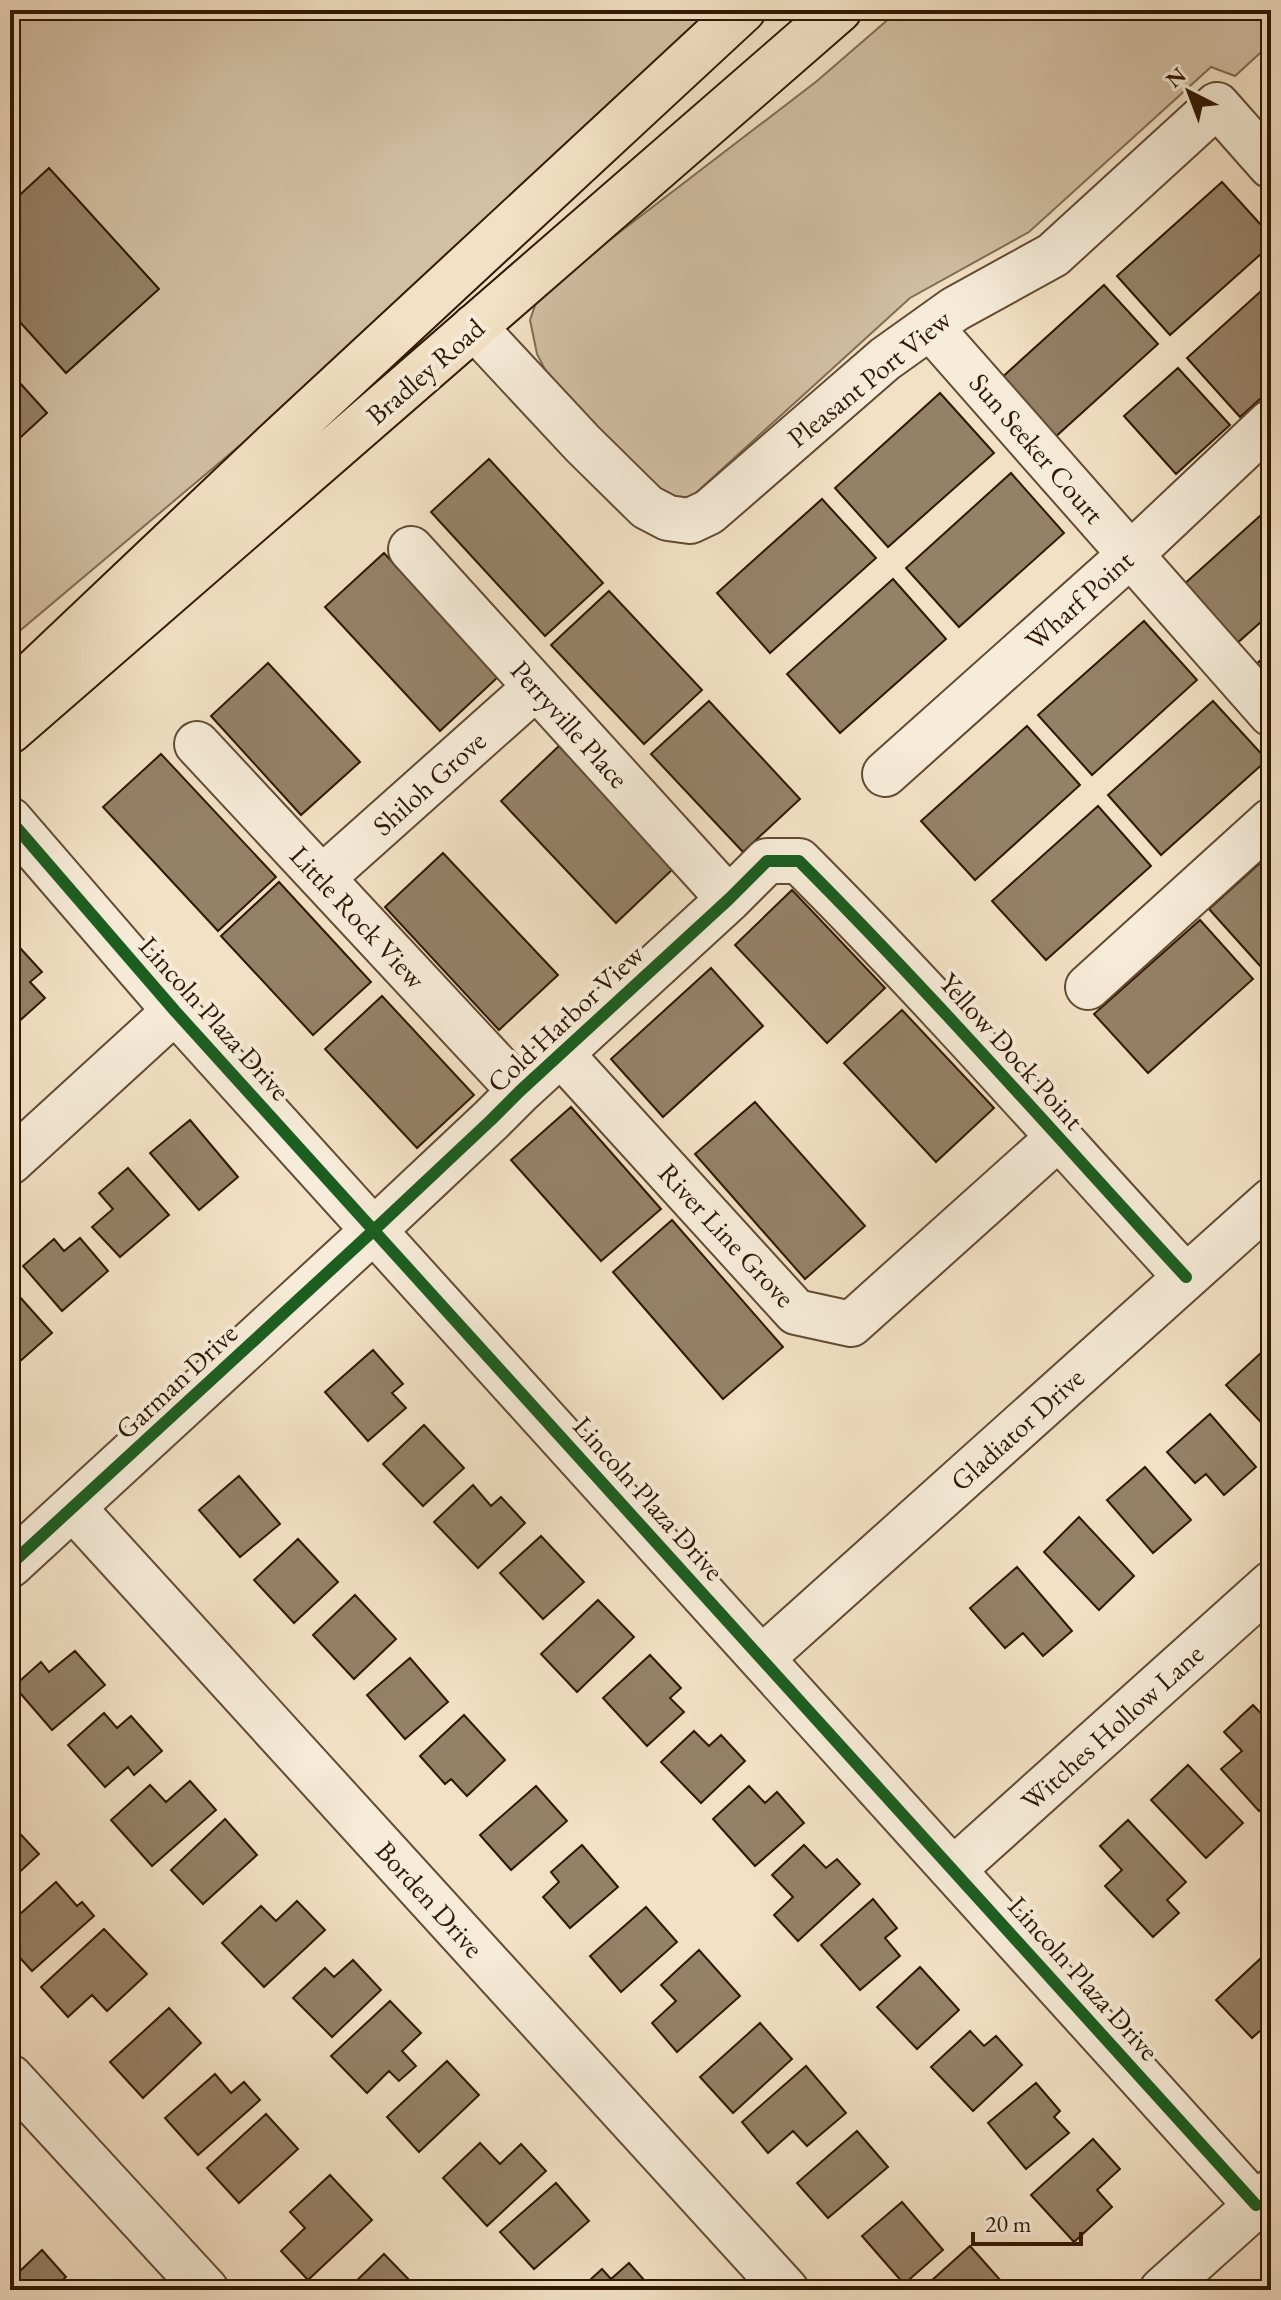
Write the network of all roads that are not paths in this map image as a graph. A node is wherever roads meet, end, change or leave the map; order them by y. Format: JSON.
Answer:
{"nodes":[{"id":1,"x":743,"y":10,"type":"edge"},
{"id":2,"x":839,"y":10,"type":"edge"},
{"id":3,"x":1269,"y":159,"type":"edge"},
{"id":4,"x":474,"y":327,"type":"junction"},
{"id":5,"x":930,"y":327,"type":"junction"},
{"id":6,"x":1271,"y":422,"type":"edge"},
{"id":7,"x":411,"y":549,"type":"dead end"},
{"id":8,"x":1130,"y":555,"type":"junction"},
{"id":9,"x":536,"y":687,"type":"junction"},
{"id":10,"x":10,"y":694,"type":"edge"},
{"id":11,"x":1271,"y":714,"type":"edge"},
{"id":12,"x":10,"y":731,"type":"edge"},
{"id":13,"x":197,"y":744,"type":"dead end"},
{"id":14,"x":885,"y":774,"type":"dead end"},
{"id":15,"x":10,"y":820,"type":"edge"},
{"id":16,"x":1271,"y":821,"type":"edge"},
{"id":17,"x":799,"y":861,"type":"joint"},
{"id":18,"x":322,"y":878,"type":"junction"},
{"id":19,"x":729,"y":899,"type":"junction"},
{"id":20,"x":1088,"y":987,"type":"dead end"},
{"id":21,"x":175,"y":1011,"type":"junction"},
{"id":22,"x":561,"y":1054,"type":"junction"},
{"id":23,"x":520,"y":1091,"type":"junction"},
{"id":24,"x":1058,"y":1138,"type":"junction"},
{"id":25,"x":10,"y":1162,"type":"edge"},
{"id":26,"x":1271,"y":1201,"type":"edge"},
{"id":27,"x":373,"y":1231,"type":"junction"},
{"id":28,"x":1186,"y":1277,"type":"junction"},
{"id":29,"x":73,"y":1508,"type":"junction"},
{"id":30,"x":10,"y":1565,"type":"edge"},
{"id":31,"x":1271,"y":1584,"type":"edge"},
{"id":32,"x":762,"y":1658,"type":"junction"},
{"id":33,"x":954,"y":1869,"type":"junction"},
{"id":34,"x":10,"y":2077,"type":"edge"},
{"id":35,"x":1264,"y":2198,"type":"edge"},
{"id":36,"x":206,"y":2290,"type":"edge"},
{"id":37,"x":786,"y":2290,"type":"edge"},
{"id":38,"x":1162,"y":2290,"type":"edge"}],
"edges":[{"from":1,"to":10,"type":"main road","name":"Bradley Road"},
{"from":2,"to":4,"type":"main road","name":"Bradley Road"},
{"from":3,"to":5,"type":"street","name":"Pleasant Port View"},
{"from":4,"to":5,"type":"street","name":"Pleasant Port View"},
{"from":4,"to":12,"type":"main road","name":"Bradley Road"},
{"from":5,"to":8,"type":"street","name":"Sun Seeker Court"},
{"from":6,"to":8,"type":"street","name":"Wharf Point"},
{"from":7,"to":9,"type":"street","name":"Perryville Place"},
{"from":8,"to":11,"type":"street","name":"Sun Seeker Court"},
{"from":8,"to":14,"type":"street","name":"Wharf Point"},
{"from":9,"to":18,"type":"street","name":"Shiloh Grove"},
{"from":9,"to":19,"type":"street","name":"Perryville Place"},
{"from":13,"to":18,"type":"street","name":"Little Rock View"},
{"from":15,"to":21,"type":"street","name":"Lincoln Plaza Drive"},
{"from":16,"to":20,"type":"street"},
{"from":17,"to":19,"type":"street","name":"Cold Harbor View"},
{"from":17,"to":24,"type":"street","name":"Yellow Dock Point"},
{"from":18,"to":23,"type":"street","name":"Little Rock View"},
{"from":19,"to":22,"type":"street","name":"Cold Harbor View"},
{"from":21,"to":25,"type":"street"},
{"from":21,"to":27,"type":"street","name":"Lincoln Plaza Drive"},
{"from":22,"to":23,"type":"street","name":"Cold Harbor View"},
{"from":22,"to":24,"type":"street","name":"River Line Grove"},
{"from":23,"to":27,"type":"street","name":"Cold Harbor View"},
{"from":24,"to":28,"type":"street","name":"Yellow Dock Point"},
{"from":26,"to":28,"type":"street","name":"Gladiator Drive"},
{"from":27,"to":29,"type":"street","name":"Garman Drive"},
{"from":27,"to":32,"type":"street","name":"Lincoln Plaza Drive"},
{"from":28,"to":32,"type":"street","name":"Gladiator Drive"},
{"from":29,"to":30,"type":"street","name":"Garman Drive"},
{"from":29,"to":37,"type":"street","name":"Borden Drive"},
{"from":31,"to":33,"type":"street","name":"Witches Hollow Lane"},
{"from":32,"to":33,"type":"street","name":"Lincoln Plaza Drive"},
{"from":33,"to":35,"type":"street","name":"Lincoln Plaza Drive"},
{"from":34,"to":36,"type":"street"},
{"from":35,"to":38,"type":"street"}]}
